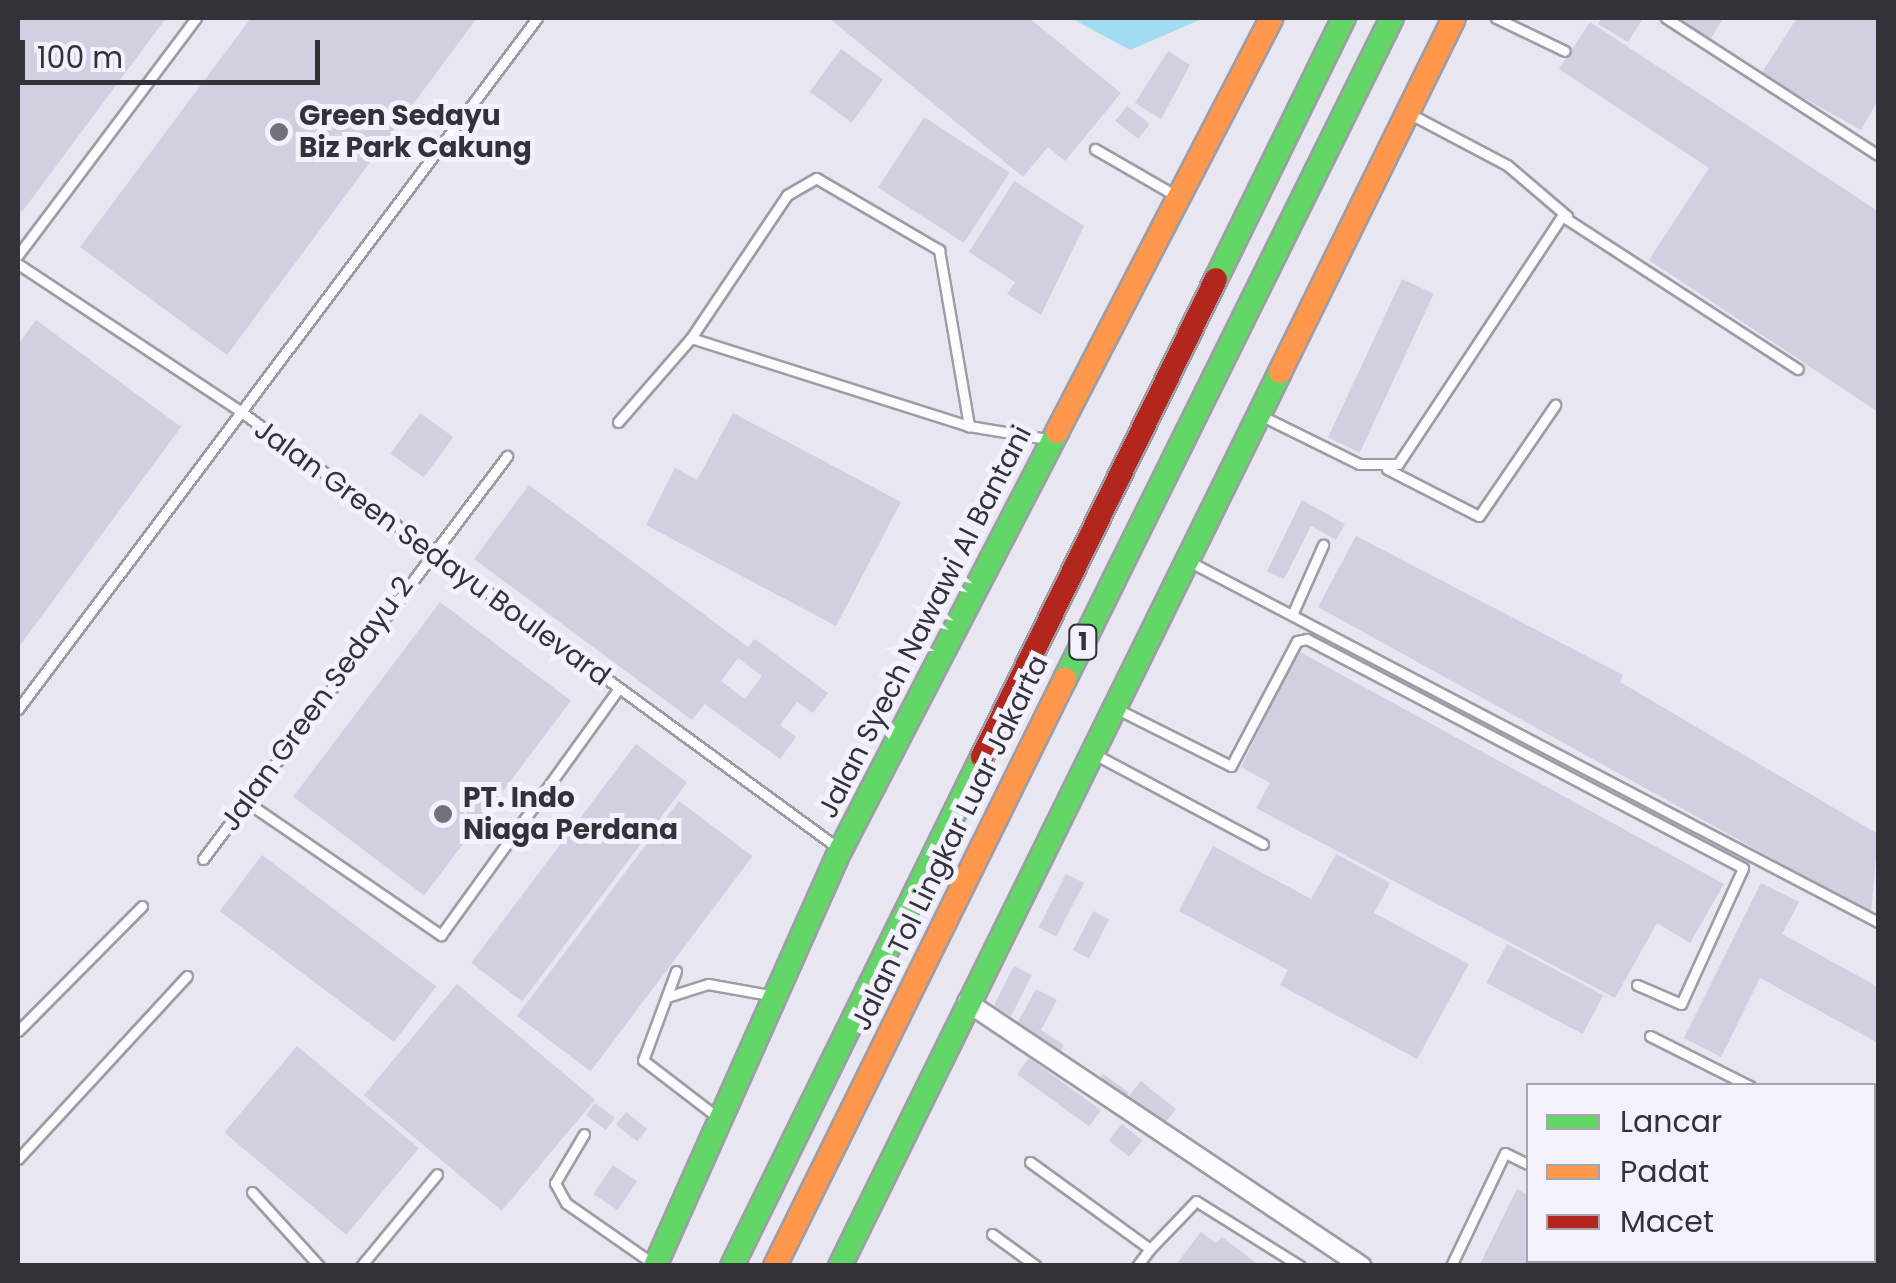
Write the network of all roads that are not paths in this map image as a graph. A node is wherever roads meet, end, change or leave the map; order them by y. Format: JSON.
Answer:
{"nodes":[{"id":1,"x":196,"y":18,"type":"edge"},
{"id":2,"x":537,"y":18,"type":"edge"},
{"id":3,"x":1272,"y":18,"type":"edge"},
{"id":4,"x":1344,"y":18,"type":"edge"},
{"id":5,"x":1392,"y":18,"type":"edge"},
{"id":6,"x":1454,"y":18,"type":"edge"},
{"id":7,"x":1496,"y":18,"type":"edge"},
{"id":8,"x":1666,"y":18,"type":"edge"},
{"id":9,"x":1565,"y":51,"type":"dead end"},
{"id":10,"x":1407,"y":112,"type":"junction"},
{"id":11,"x":1096,"y":148,"type":"dead end"},
{"id":12,"x":1878,"y":155,"type":"edge"},
{"id":13,"x":1184,"y":200,"type":"junction"},
{"id":14,"x":1567,"y":216,"type":"junction"},
{"id":15,"x":18,"y":255,"type":"edge"},
{"id":16,"x":18,"y":264,"type":"edge"},
{"id":17,"x":691,"y":338,"type":"junction"},
{"id":18,"x":1798,"y":370,"type":"dead end"},
{"id":19,"x":1555,"y":405,"type":"dead end"},
{"id":20,"x":240,"y":411,"type":"junction"},
{"id":21,"x":1259,"y":414,"type":"junction"},
{"id":22,"x":618,"y":422,"type":"dead end"},
{"id":23,"x":969,"y":426,"type":"junction"},
{"id":24,"x":1052,"y":440,"type":"junction"},
{"id":25,"x":507,"y":456,"type":"dead end"},
{"id":26,"x":1387,"y":469,"type":"junction"},
{"id":27,"x":1323,"y":544,"type":"dead end"},
{"id":28,"x":428,"y":550,"type":"junction"},
{"id":29,"x":1185,"y":559,"type":"junction"},
{"id":30,"x":1292,"y":615,"type":"junction"},
{"id":31,"x":618,"y":690,"type":"junction"},
{"id":32,"x":1111,"y":706,"type":"junction"},
{"id":33,"x":18,"y":709,"type":"edge"},
{"id":34,"x":1089,"y":751,"type":"junction"},
{"id":35,"x":248,"y":803,"type":"junction"},
{"id":36,"x":1263,"y":844,"type":"dead end"},
{"id":37,"x":841,"y":849,"type":"junction"},
{"id":38,"x":203,"y":859,"type":"dead end"},
{"id":39,"x":142,"y":906,"type":"dead end"},
{"id":40,"x":1878,"y":922,"type":"edge"},
{"id":41,"x":676,"y":971,"type":"dead end"},
{"id":42,"x":187,"y":976,"type":"dead end"},
{"id":43,"x":1637,"y":985,"type":"dead end"},
{"id":44,"x":667,"y":997,"type":"junction"},
{"id":45,"x":782,"y":998,"type":"junction"},
{"id":46,"x":968,"y":1002,"type":"junction"},
{"id":47,"x":18,"y":1031,"type":"edge"},
{"id":48,"x":1650,"y":1036,"type":"dead end"},
{"id":49,"x":1744,"y":1083,"type":"edge"},
{"id":50,"x":721,"y":1120,"type":"junction"},
{"id":51,"x":584,"y":1134,"type":"dead end"},
{"id":52,"x":18,"y":1159,"type":"edge"},
{"id":53,"x":1030,"y":1162,"type":"dead end"},
{"id":54,"x":1526,"y":1163,"type":"edge"},
{"id":55,"x":437,"y":1174,"type":"dead end"},
{"id":56,"x":252,"y":1192,"type":"dead end"},
{"id":57,"x":992,"y":1234,"type":"dead end"},
{"id":58,"x":1150,"y":1249,"type":"junction"},
{"id":59,"x":319,"y":1266,"type":"edge"},
{"id":60,"x":361,"y":1266,"type":"edge"},
{"id":61,"x":655,"y":1266,"type":"edge"},
{"id":62,"x":732,"y":1266,"type":"edge"},
{"id":63,"x":775,"y":1266,"type":"edge"},
{"id":64,"x":840,"y":1266,"type":"edge"},
{"id":65,"x":1036,"y":1266,"type":"edge"},
{"id":66,"x":1138,"y":1266,"type":"edge"},
{"id":67,"x":1300,"y":1266,"type":"edge"},
{"id":68,"x":1362,"y":1266,"type":"edge"},
{"id":69,"x":1451,"y":1266,"type":"edge"}],
"edges":[{"from":1,"to":15,"type":"lane"},
{"from":2,"to":20,"type":"lane"},
{"from":3,"to":13,"type":"highway","name":"Jalan Syech Nawawi Al Bantani"},
{"from":4,"to":62,"type":"highway","name":"Jalan Tol Lingkar Luar Jakarta","number":"1"},
{"from":5,"to":63,"type":"highway","name":"Jalan Tol Lingkar Luar Jakarta","number":"1"},
{"from":6,"to":10,"type":"highway"},
{"from":7,"to":9,"type":"lane"},
{"from":8,"to":12,"type":"lane"},
{"from":10,"to":14,"type":"lane"},
{"from":10,"to":21,"type":"highway"},
{"from":11,"to":13,"type":"lane"},
{"from":13,"to":24,"type":"highway","name":"Jalan Syech Nawawi Al Bantani"},
{"from":14,"to":18,"type":"lane"},
{"from":14,"to":26,"type":"lane"},
{"from":16,"to":20,"type":"lane","name":"Jalan Green Sedayu Boulevard"},
{"from":17,"to":22,"type":"lane"},
{"from":17,"to":23,"type":"lane"},
{"from":17,"to":23,"type":"lane"},
{"from":19,"to":26,"type":"lane"},
{"from":20,"to":28,"type":"lane","name":"Jalan Green Sedayu Boulevard"},
{"from":20,"to":33,"type":"lane"},
{"from":21,"to":26,"type":"lane"},
{"from":21,"to":29,"type":"highway"},
{"from":23,"to":24,"type":"lane"},
{"from":24,"to":37,"type":"highway","name":"Jalan Syech Nawawi Al Bantani"},
{"from":25,"to":28,"type":"lane","name":"Jalan Green Sedayu 2"},
{"from":27,"to":30,"type":"lane"},
{"from":28,"to":31,"type":"lane","name":"Jalan Green Sedayu Boulevard"},
{"from":28,"to":35,"type":"lane","name":"Jalan Green Sedayu 2"},
{"from":29,"to":30,"type":"lane"},
{"from":29,"to":32,"type":"highway"},
{"from":30,"to":40,"type":"lane"},
{"from":31,"to":35,"type":"lane"},
{"from":31,"to":37,"type":"lane","name":"Jalan Green Sedayu Boulevard"},
{"from":32,"to":34,"type":"highway"},
{"from":32,"to":43,"type":"lane"},
{"from":34,"to":36,"type":"lane"},
{"from":34,"to":46,"type":"highway"},
{"from":35,"to":38,"type":"lane","name":"Jalan Green Sedayu 2"},
{"from":37,"to":45,"type":"highway","name":"Jalan Syech Nawawi Al Bantani"},
{"from":39,"to":47,"type":"lane"},
{"from":41,"to":44,"type":"lane"},
{"from":42,"to":52,"type":"lane"},
{"from":44,"to":45,"type":"lane"},
{"from":44,"to":50,"type":"lane"},
{"from":45,"to":50,"type":"highway","name":"Jalan Syech Nawawi Al Bantani"},
{"from":46,"to":64,"type":"highway"},
{"from":46,"to":68,"type":"street"},
{"from":48,"to":49,"type":"lane"},
{"from":50,"to":61,"type":"highway","name":"Jalan Syech Nawawi Al Bantani"},
{"from":51,"to":61,"type":"lane"},
{"from":53,"to":58,"type":"lane"},
{"from":54,"to":69,"type":"lane"},
{"from":55,"to":60,"type":"lane"},
{"from":56,"to":59,"type":"lane"},
{"from":57,"to":65,"type":"lane"},
{"from":58,"to":66,"type":"lane"},
{"from":58,"to":67,"type":"lane"}]}
